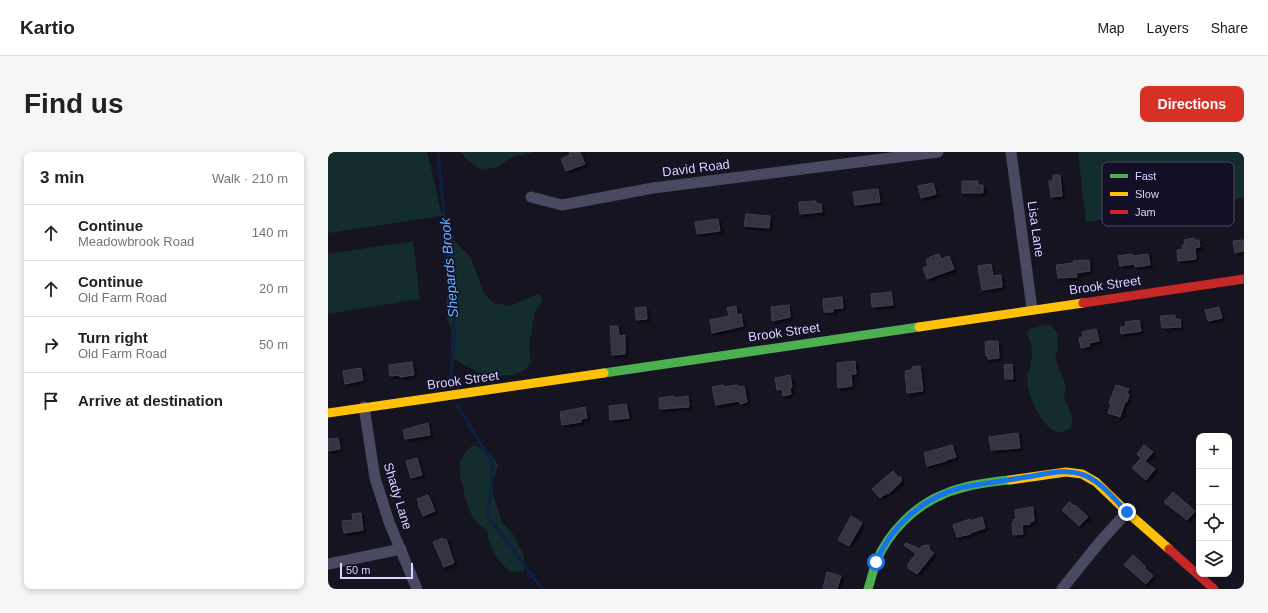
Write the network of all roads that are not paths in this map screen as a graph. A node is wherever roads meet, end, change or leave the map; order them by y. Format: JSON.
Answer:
{"nodes":[{"id":1,"x":938,"y":152,"type":"edge"},
{"id":2,"x":1011,"y":152,"type":"edge"},
{"id":3,"x":531,"y":197,"type":"dead end"},
{"id":4,"x":1244,"y":279,"type":"edge"},
{"id":5,"x":1032,"y":309,"type":"junction"},
{"id":6,"x":364,"y":408,"type":"junction"},
{"id":7,"x":328,"y":413,"type":"edge"},
{"id":8,"x":1127,"y":512,"type":"junction"},
{"id":9,"x":401,"y":550,"type":"junction"},
{"id":10,"x":328,"y":564,"type":"edge"},
{"id":11,"x":417,"y":589,"type":"edge"},
{"id":12,"x":868,"y":589,"type":"edge"},
{"id":13,"x":1062,"y":589,"type":"edge"},
{"id":14,"x":1214,"y":589,"type":"edge"}],
"edges":[{"from":1,"to":3,"type":"street","name":"David Road"},
{"from":2,"to":5,"type":"street","name":"Lisa Lane"},
{"from":4,"to":5,"type":"street","name":"Brook Street"},
{"from":5,"to":6,"type":"street","name":"Brook Street"},
{"from":6,"to":7,"type":"street","name":"Brook Street"},
{"from":6,"to":9,"type":"street","name":"Shady Lane"},
{"from":8,"to":12,"type":"street"},
{"from":8,"to":13,"type":"street"},
{"from":8,"to":14,"type":"street"},
{"from":9,"to":10,"type":"street"},
{"from":9,"to":11,"type":"street","name":"Shady Lane"}]}
